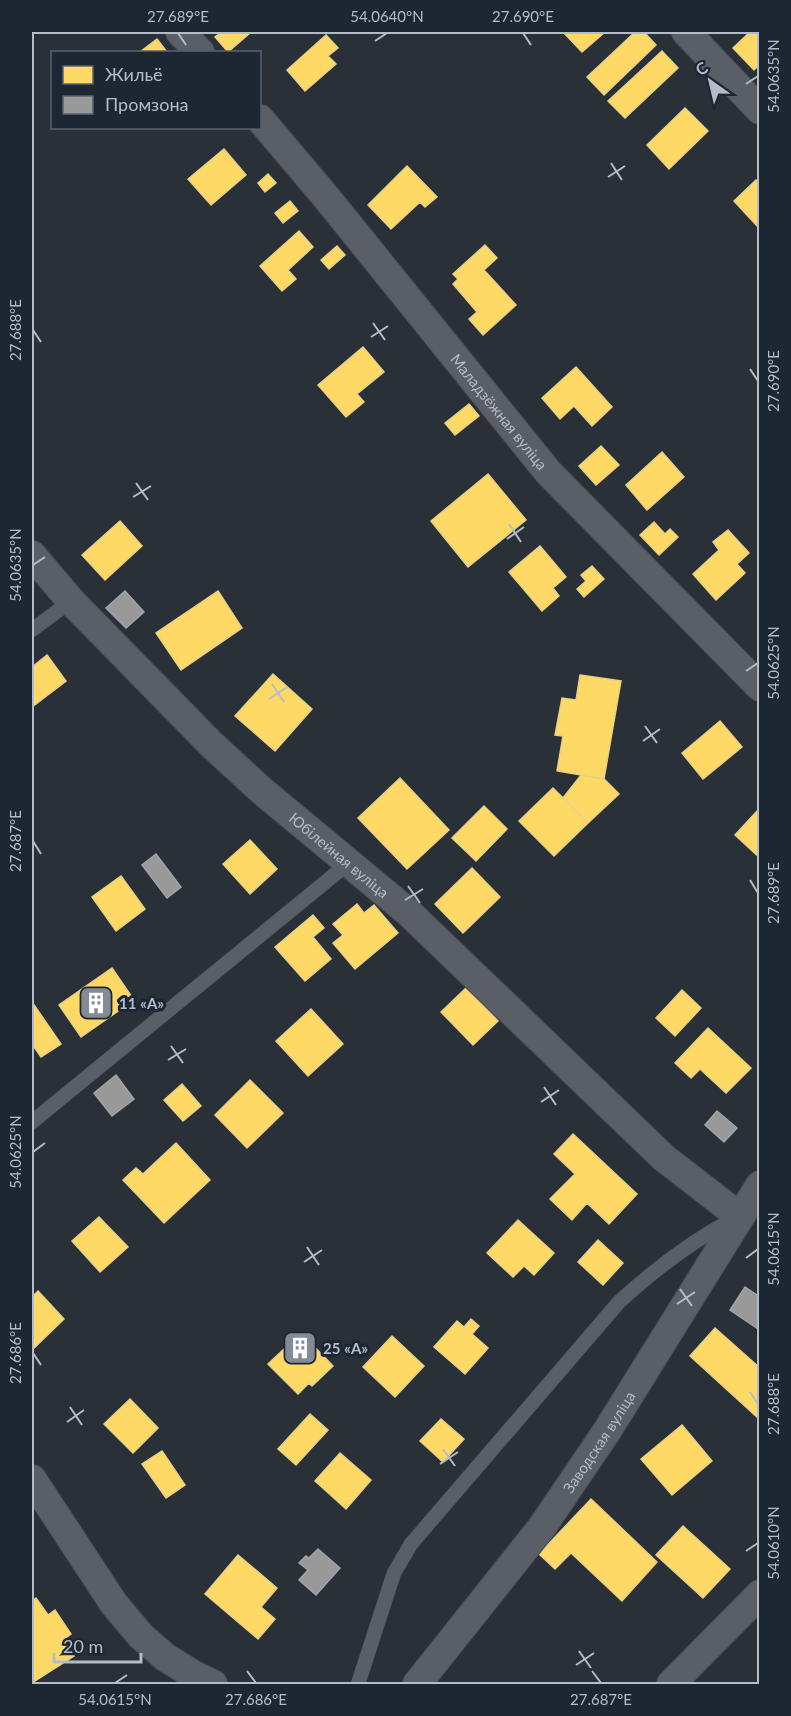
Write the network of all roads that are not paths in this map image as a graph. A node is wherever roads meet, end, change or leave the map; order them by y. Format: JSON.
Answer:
{"nodes":[{"id":1,"x":180,"y":32,"type":"edge"},
{"id":2,"x":686,"y":32,"type":"edge"},
{"id":3,"x":199,"y":51,"type":"edge"},
{"id":4,"x":759,"y":110,"type":"edge"},
{"id":5,"x":261,"y":120,"type":"edge"},
{"id":6,"x":32,"y":555,"type":"edge"},
{"id":7,"x":71,"y":601,"type":"junction"},
{"id":8,"x":32,"y":630,"type":"edge"},
{"id":9,"x":759,"y":687,"type":"edge"},
{"id":10,"x":350,"y":862,"type":"junction"},
{"id":11,"x":32,"y":1122,"type":"edge"},
{"id":12,"x":759,"y":1185,"type":"edge"},
{"id":13,"x":739,"y":1216,"type":"junction"},
{"id":14,"x":32,"y":1479,"type":"edge"},
{"id":15,"x":759,"y":1594,"type":"edge"},
{"id":16,"x":213,"y":1684,"type":"edge"},
{"id":17,"x":358,"y":1684,"type":"edge"},
{"id":18,"x":417,"y":1684,"type":"edge"},
{"id":19,"x":671,"y":1684,"type":"edge"}],
"edges":[{"from":1,"to":3,"type":"street"},
{"from":2,"to":4,"type":"street"},
{"from":5,"to":9,"type":"street","name":"Маладзёжная вуліца"},
{"from":6,"to":7,"type":"street","name":"Юбілейная вуліца"},
{"from":7,"to":8,"type":"lane"},
{"from":7,"to":10,"type":"street","name":"Юбілейная вуліца"},
{"from":10,"to":11,"type":"lane"},
{"from":10,"to":13,"type":"street","name":"Юбілейная вуліца"},
{"from":12,"to":13,"type":"street","name":"Заводская вуліца"},
{"from":13,"to":17,"type":"lane"},
{"from":13,"to":18,"type":"street","name":"Заводская вуліца"},
{"from":14,"to":16,"type":"street"},
{"from":15,"to":19,"type":"street"}]}
